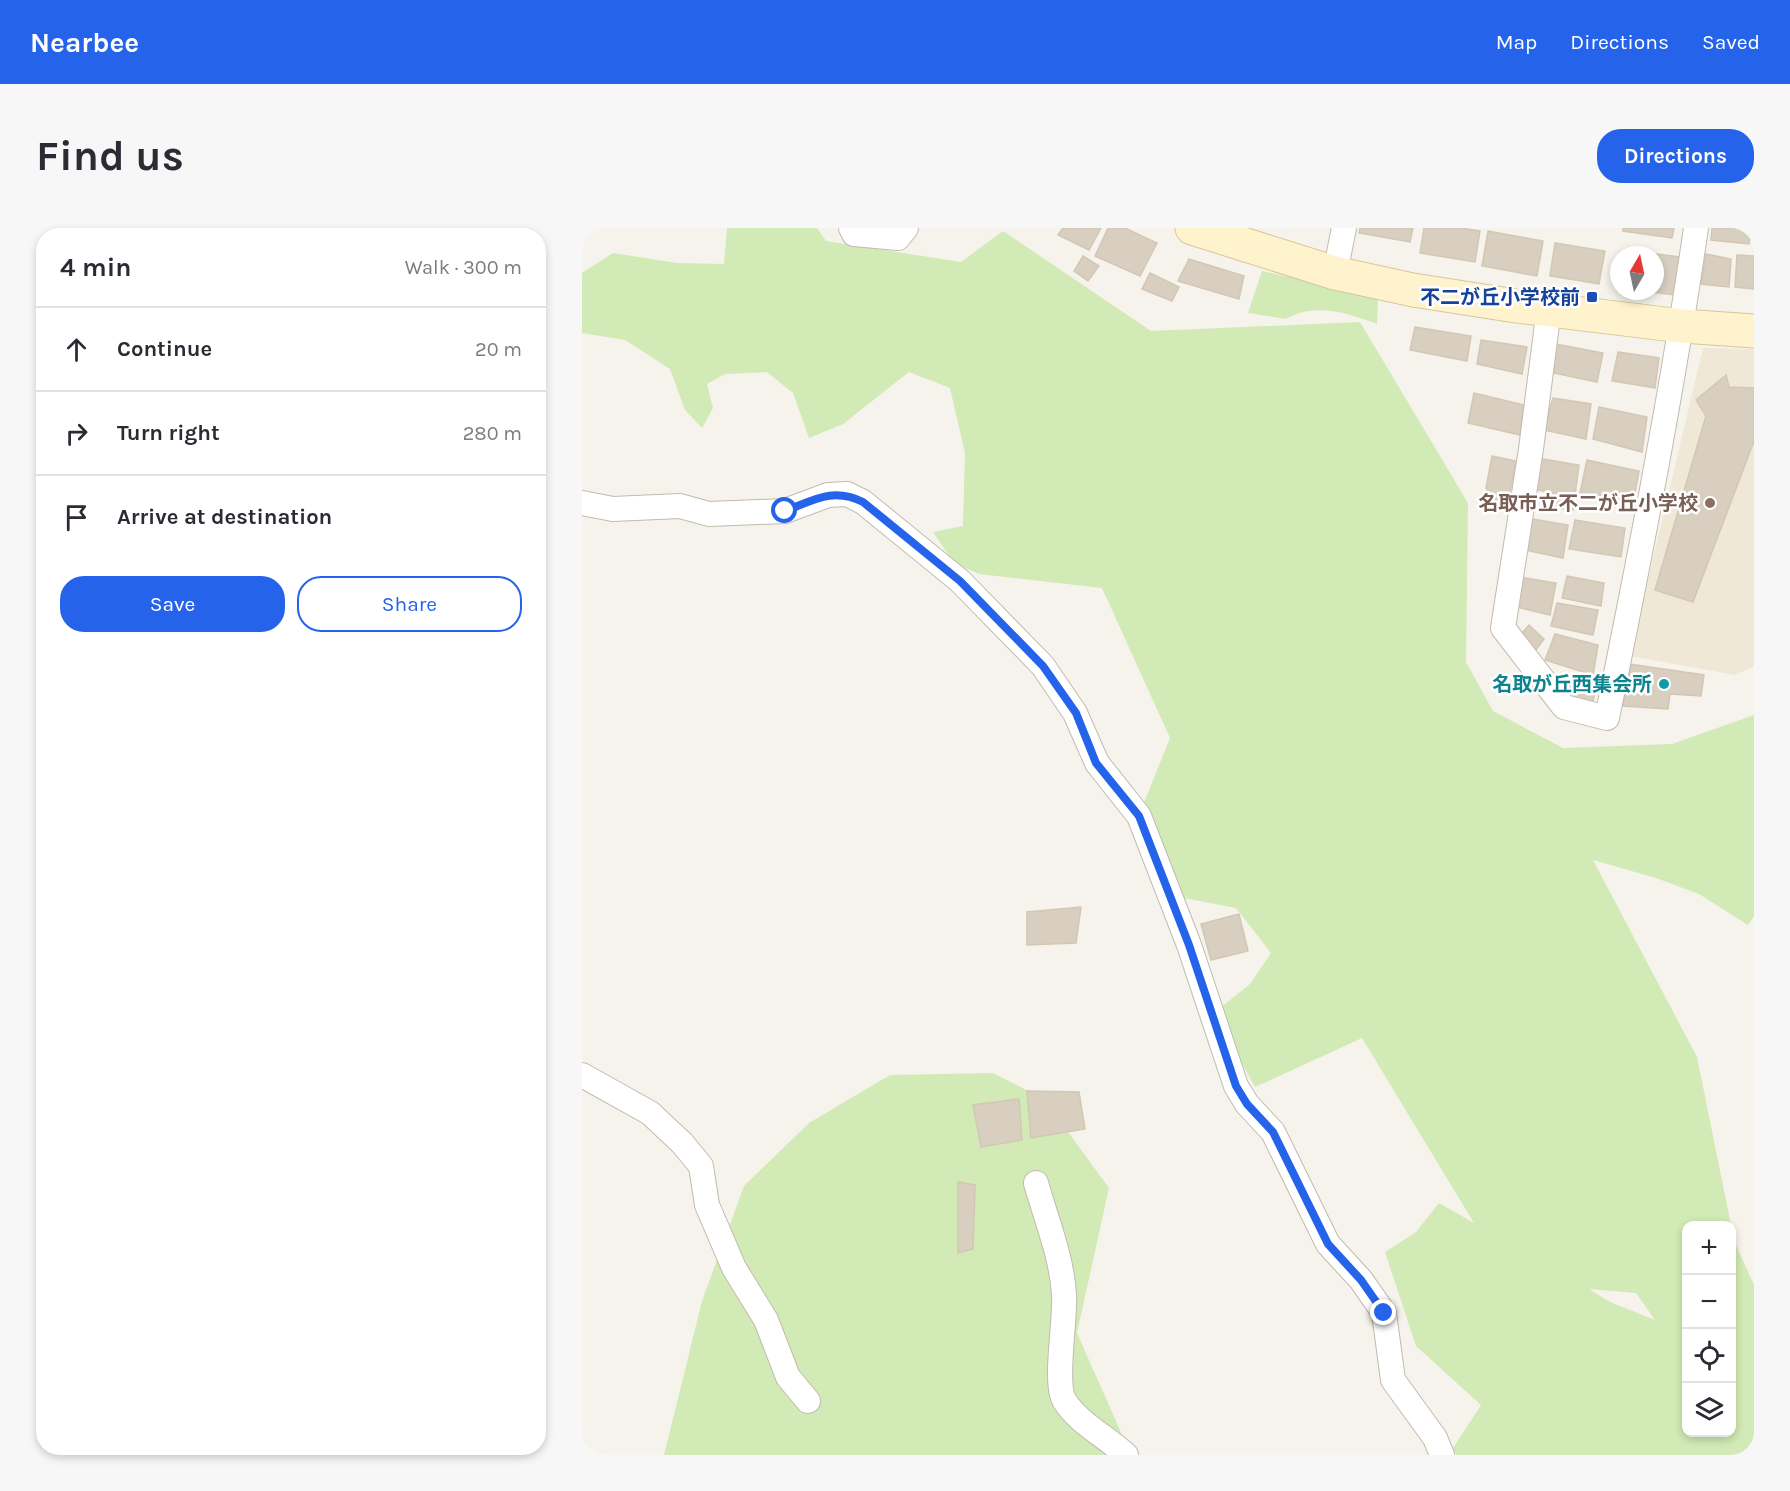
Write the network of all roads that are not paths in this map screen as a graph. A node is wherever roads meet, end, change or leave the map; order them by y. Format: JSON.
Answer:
{"nodes":[{"id":1,"x":852,"y":228,"type":"edge"},
{"id":2,"x":906,"y":228,"type":"edge"},
{"id":3,"x":1192,"y":228,"type":"edge"},
{"id":4,"x":1344,"y":228,"type":"edge"},
{"id":5,"x":1696,"y":228,"type":"edge"},
{"id":6,"x":1335,"y":273,"type":"junction"},
{"id":7,"x":1549,"y":309,"type":"junction"},
{"id":8,"x":1682,"y":326,"type":"junction"},
{"id":9,"x":1754,"y":331,"type":"edge"},
{"id":10,"x":582,"y":503,"type":"edge"},
{"id":11,"x":582,"y":1075,"type":"edge"},
{"id":12,"x":1036,"y":1183,"type":"dead end"},
{"id":13,"x":808,"y":1401,"type":"dead end"},
{"id":14,"x":1126,"y":1455,"type":"edge"},
{"id":15,"x":1442,"y":1455,"type":"edge"}],
"edges":[{"from":1,"to":2,"type":"street"},
{"from":3,"to":6,"type":"street"},
{"from":4,"to":6,"type":"street"},
{"from":5,"to":8,"type":"street"},
{"from":6,"to":7,"type":"street"},
{"from":7,"to":8,"type":"street"},
{"from":7,"to":8,"type":"street"},
{"from":8,"to":9,"type":"street"},
{"from":10,"to":15,"type":"street"},
{"from":11,"to":13,"type":"street"},
{"from":12,"to":14,"type":"street"}]}
